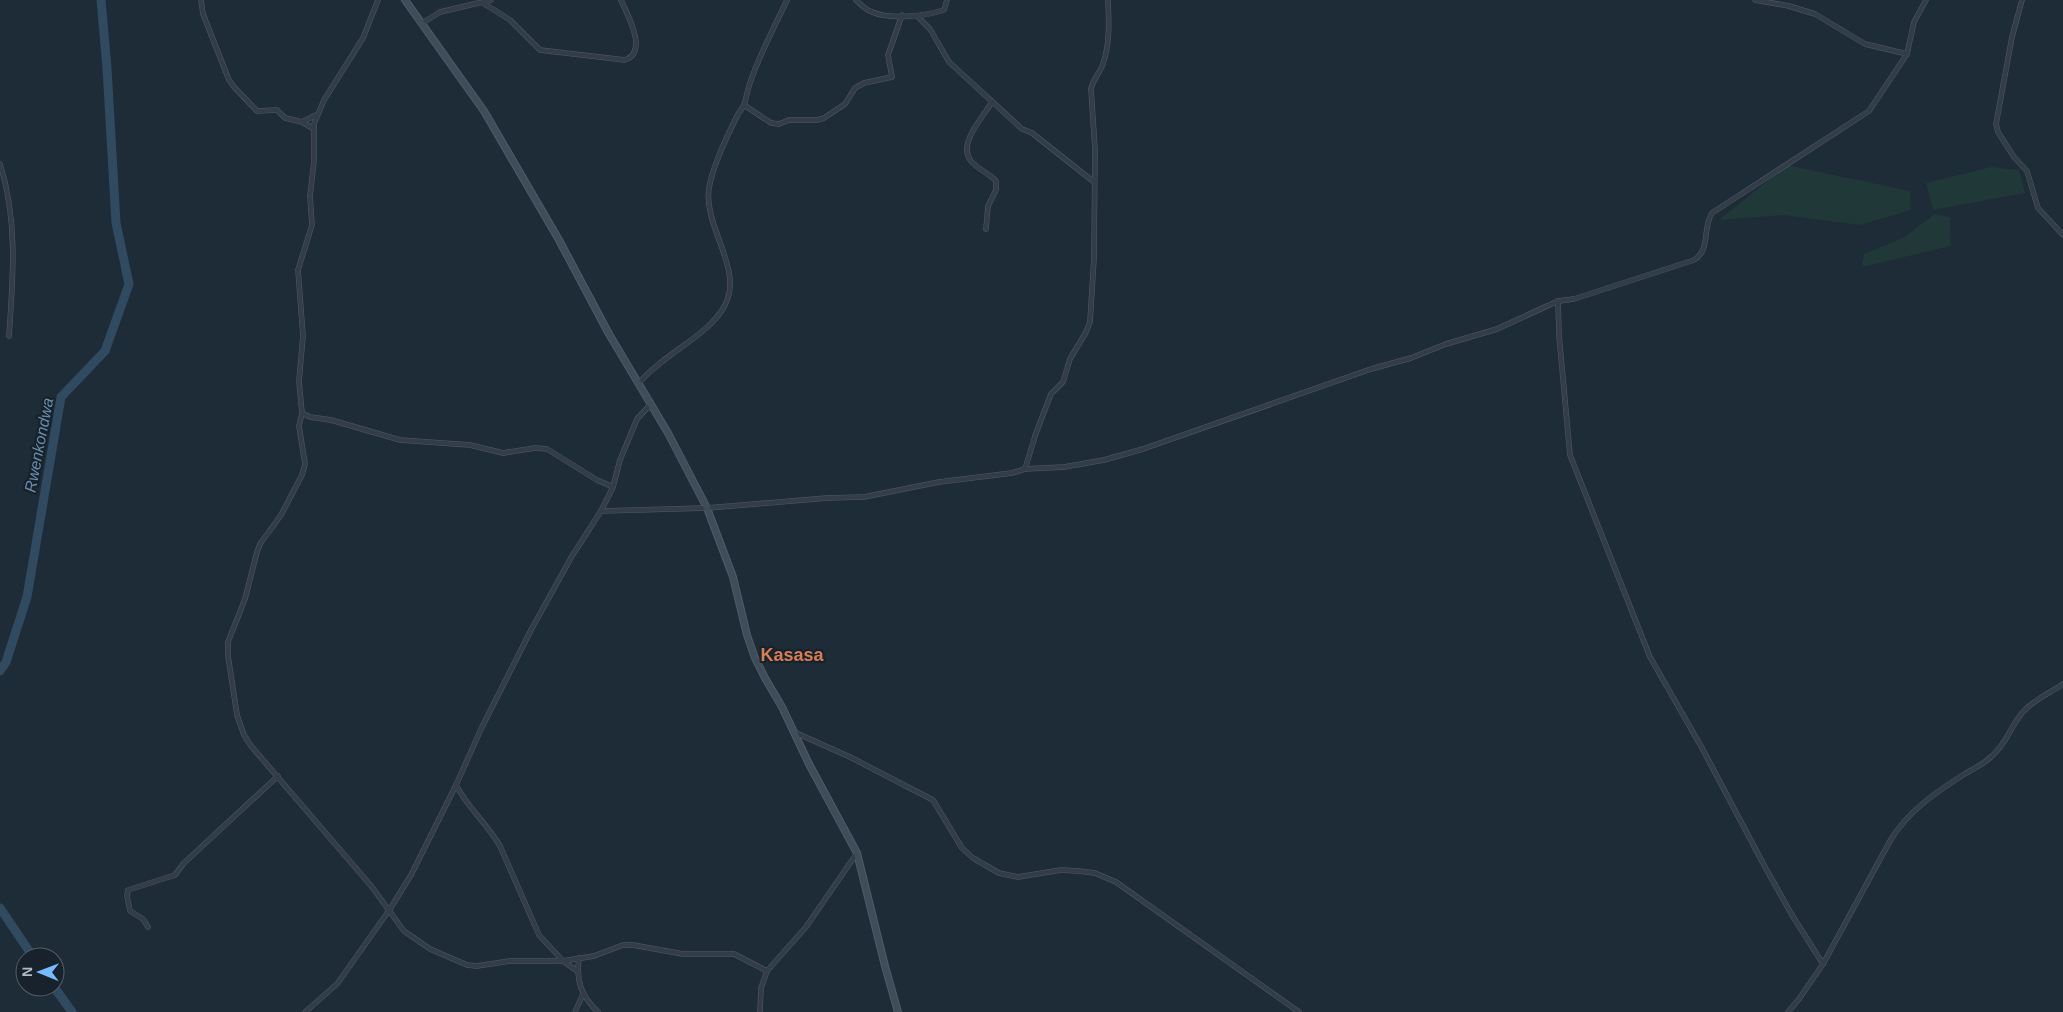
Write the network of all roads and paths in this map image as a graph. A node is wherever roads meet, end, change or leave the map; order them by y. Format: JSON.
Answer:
{"nodes":[{"id":1,"x":201,"y":0,"type":"edge"},
{"id":2,"x":378,"y":0,"type":"edge"},
{"id":3,"x":404,"y":0,"type":"edge"},
{"id":4,"x":491,"y":0,"type":"edge"},
{"id":5,"x":621,"y":0,"type":"edge"},
{"id":6,"x":787,"y":0,"type":"edge"},
{"id":7,"x":856,"y":0,"type":"edge"},
{"id":8,"x":947,"y":0,"type":"edge"},
{"id":9,"x":1108,"y":0,"type":"edge"},
{"id":10,"x":1755,"y":0,"type":"edge"},
{"id":11,"x":1926,"y":0,"type":"edge"},
{"id":12,"x":2022,"y":0,"type":"edge"},
{"id":13,"x":483,"y":3,"type":"junction"},
{"id":14,"x":902,"y":16,"type":"junction"},
{"id":15,"x":917,"y":16,"type":"junction"},
{"id":16,"x":421,"y":24,"type":"junction"},
{"id":17,"x":1907,"y":54,"type":"junction"},
{"id":18,"x":992,"y":102,"type":"junction"},
{"id":19,"x":744,"y":105,"type":"junction"},
{"id":20,"x":316,"y":115,"type":"junction"},
{"id":21,"x":302,"y":122,"type":"junction"},
{"id":22,"x":314,"y":129,"type":"junction"},
{"id":23,"x":0,"y":164,"type":"edge"},
{"id":24,"x":1094,"y":182,"type":"junction"},
{"id":25,"x":986,"y":229,"type":"dead end"},
{"id":26,"x":2063,"y":235,"type":"edge"},
{"id":27,"x":1558,"y":301,"type":"junction"},
{"id":28,"x":9,"y":336,"type":"dead end"},
{"id":29,"x":639,"y":384,"type":"junction"},
{"id":30,"x":651,"y":404,"type":"junction"},
{"id":31,"x":302,"y":413,"type":"junction"},
{"id":32,"x":1025,"y":469,"type":"junction"},
{"id":33,"x":613,"y":487,"type":"junction"},
{"id":34,"x":707,"y":508,"type":"junction"},
{"id":35,"x":601,"y":511,"type":"junction"},
{"id":36,"x":2063,"y":684,"type":"edge"},
{"id":37,"x":794,"y":732,"type":"junction"},
{"id":38,"x":278,"y":776,"type":"junction"},
{"id":39,"x":456,"y":785,"type":"junction"},
{"id":40,"x":857,"y":852,"type":"junction"},
{"id":41,"x":390,"y":909,"type":"junction"},
{"id":42,"x":148,"y":927,"type":"dead end"},
{"id":43,"x":579,"y":958,"type":"junction"},
{"id":44,"x":563,"y":961,"type":"junction"},
{"id":45,"x":1823,"y":964,"type":"junction"},
{"id":46,"x":577,"y":971,"type":"junction"},
{"id":47,"x":767,"y":972,"type":"junction"},
{"id":48,"x":583,"y":994,"type":"junction"},
{"id":49,"x":305,"y":1012,"type":"edge"},
{"id":50,"x":576,"y":1012,"type":"edge"},
{"id":51,"x":598,"y":1012,"type":"edge"},
{"id":52,"x":760,"y":1012,"type":"edge"},
{"id":53,"x":898,"y":1012,"type":"edge"},
{"id":54,"x":1299,"y":1012,"type":"edge"},
{"id":55,"x":1788,"y":1012,"type":"edge"}],
"edges":[{"from":1,"to":21,"type":"street"},
{"from":2,"to":20,"type":"street"},
{"from":3,"to":16,"type":"street"},
{"from":4,"to":13,"type":"street"},
{"from":5,"to":13,"type":"street"},
{"from":6,"to":19,"type":"street"},
{"from":7,"to":14,"type":"street"},
{"from":8,"to":15,"type":"street"},
{"from":9,"to":24,"type":"street"},
{"from":10,"to":17,"type":"street"},
{"from":11,"to":17,"type":"street"},
{"from":12,"to":26,"type":"street"},
{"from":13,"to":16,"type":"street"},
{"from":14,"to":15,"type":"street"},
{"from":14,"to":19,"type":"street"},
{"from":15,"to":18,"type":"street"},
{"from":16,"to":29,"type":"street"},
{"from":17,"to":27,"type":"street"},
{"from":18,"to":24,"type":"street"},
{"from":18,"to":25,"type":"street"},
{"from":19,"to":29,"type":"street"},
{"from":20,"to":21,"type":"street"},
{"from":20,"to":22,"type":"street"},
{"from":21,"to":22,"type":"street"},
{"from":22,"to":31,"type":"street"},
{"from":23,"to":28,"type":"street"},
{"from":24,"to":32,"type":"street"},
{"from":27,"to":32,"type":"street"},
{"from":27,"to":45,"type":"street"},
{"from":29,"to":30,"type":"street"},
{"from":30,"to":33,"type":"street"},
{"from":30,"to":34,"type":"street"},
{"from":31,"to":33,"type":"street"},
{"from":31,"to":38,"type":"street"},
{"from":32,"to":34,"type":"street"},
{"from":33,"to":35,"type":"street"},
{"from":34,"to":35,"type":"street"},
{"from":34,"to":37,"type":"street"},
{"from":35,"to":39,"type":"street"},
{"from":36,"to":45,"type":"street"},
{"from":37,"to":40,"type":"street"},
{"from":37,"to":54,"type":"street"},
{"from":38,"to":41,"type":"street"},
{"from":38,"to":42,"type":"street"},
{"from":39,"to":41,"type":"street"},
{"from":39,"to":44,"type":"street"},
{"from":40,"to":47,"type":"street"},
{"from":40,"to":53,"type":"street"},
{"from":41,"to":44,"type":"street"},
{"from":41,"to":49,"type":"street"},
{"from":43,"to":44,"type":"street"},
{"from":43,"to":46,"type":"street"},
{"from":43,"to":47,"type":"street"},
{"from":44,"to":46,"type":"street"},
{"from":45,"to":55,"type":"street"},
{"from":46,"to":48,"type":"street"},
{"from":47,"to":52,"type":"street"},
{"from":48,"to":50,"type":"street"},
{"from":48,"to":51,"type":"street"}]}
